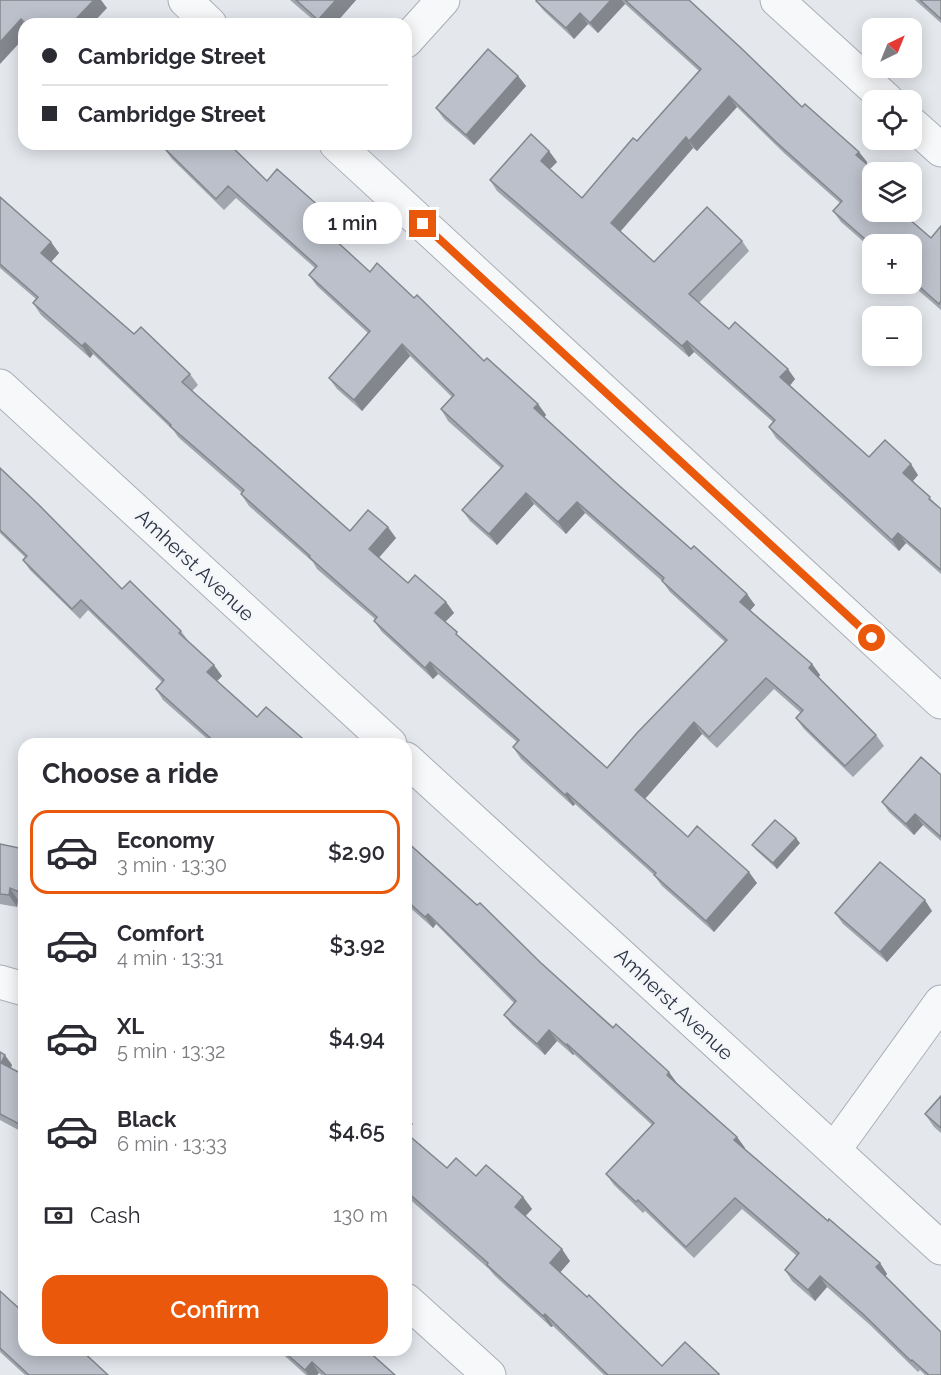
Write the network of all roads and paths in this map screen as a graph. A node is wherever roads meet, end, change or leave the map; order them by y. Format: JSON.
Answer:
{"nodes":[{"id":1,"x":185,"y":0,"type":"edge"},
{"id":2,"x":443,"y":0,"type":"edge"},
{"id":3,"x":777,"y":0,"type":"edge"},
{"id":4,"x":204,"y":18,"type":"edge"},
{"id":5,"x":412,"y":34,"type":"edge"},
{"id":6,"x":876,"y":90,"type":"edge"},
{"id":7,"x":922,"y":133,"type":"edge"},
{"id":8,"x":343,"y":150,"type":"edge"},
{"id":9,"x":941,"y":150,"type":"edge"},
{"id":10,"x":0,"y":386,"type":"edge"},
{"id":11,"x":941,"y":702,"type":"edge"},
{"id":12,"x":383,"y":738,"type":"edge"},
{"id":13,"x":412,"y":764,"type":"edge"},
{"id":14,"x":0,"y":982,"type":"edge"},
{"id":15,"x":18,"y":987,"type":"edge"},
{"id":16,"x":941,"y":1002,"type":"edge"},
{"id":17,"x":834,"y":1150,"type":"junction"},
{"id":18,"x":941,"y":1248,"type":"edge"},
{"id":19,"x":412,"y":1305,"type":"edge"},
{"id":20,"x":489,"y":1375,"type":"edge"}],
"edges":[{"from":1,"to":4,"type":"street"},
{"from":2,"to":5,"type":"street"},
{"from":3,"to":6,"type":"street"},
{"from":7,"to":9,"type":"street"},
{"from":8,"to":11,"type":"street"},
{"from":10,"to":12,"type":"street","name":"Amherst Avenue"},
{"from":13,"to":17,"type":"street","name":"Amherst Avenue"},
{"from":14,"to":15,"type":"street"},
{"from":16,"to":17,"type":"street"},
{"from":17,"to":18,"type":"street","name":"Amherst Avenue"},
{"from":19,"to":20,"type":"street"}]}
